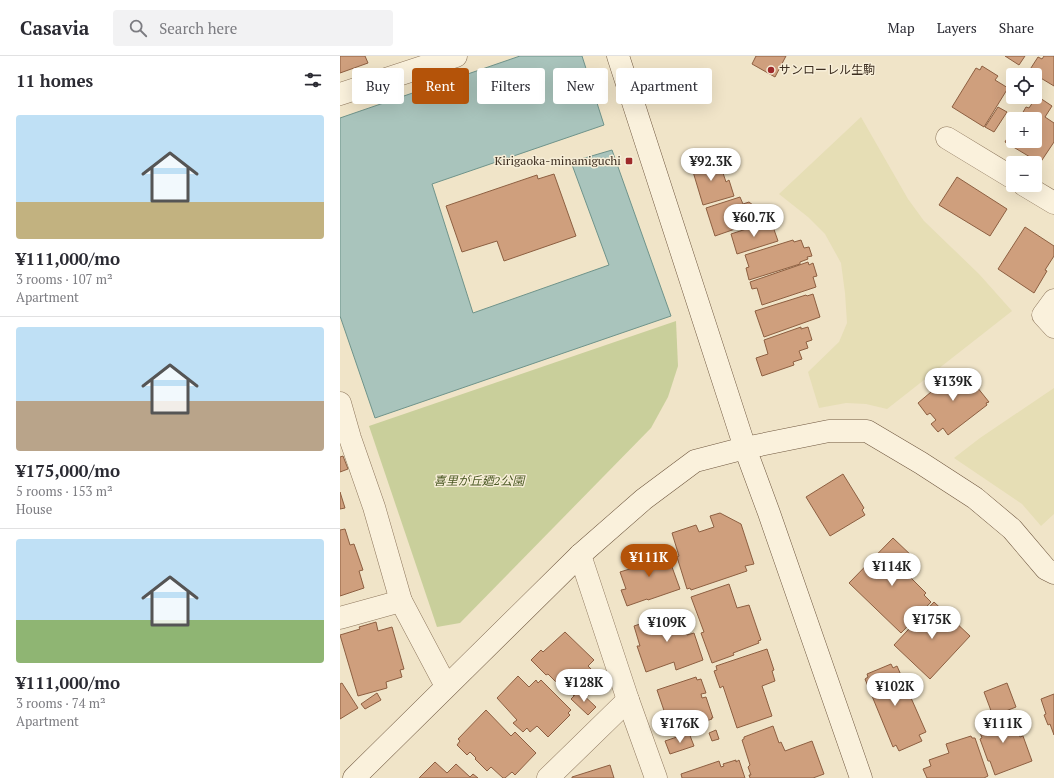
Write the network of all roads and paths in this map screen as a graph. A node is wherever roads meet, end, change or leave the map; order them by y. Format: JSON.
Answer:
{"nodes":[{"id":1,"x":456,"y":56,"type":"edge"},
{"id":2,"x":618,"y":56,"type":"edge"},
{"id":3,"x":340,"y":94,"type":"edge"},
{"id":4,"x":947,"y":138,"type":"dead end"},
{"id":5,"x":1006,"y":174,"type":"edge"},
{"id":6,"x":1036,"y":192,"type":"edge"},
{"id":7,"x":1054,"y":203,"type":"edge"},
{"id":8,"x":1054,"y":300,"type":"edge"},
{"id":9,"x":1054,"y":327,"type":"edge"},
{"id":10,"x":340,"y":403,"type":"edge"},
{"id":11,"x":745,"y":448,"type":"junction"},
{"id":12,"x":580,"y":555,"type":"junction"},
{"id":13,"x":1054,"y":573,"type":"edge"},
{"id":14,"x":401,"y":601,"type":"junction"},
{"id":15,"x":340,"y":618,"type":"edge"},
{"id":16,"x":446,"y":686,"type":"junction"},
{"id":17,"x":628,"y":700,"type":"junction"},
{"id":18,"x":354,"y":778,"type":"edge"},
{"id":19,"x":548,"y":778,"type":"edge"},
{"id":20,"x":656,"y":778,"type":"edge"},
{"id":21,"x":861,"y":778,"type":"edge"}],
"edges":[{"from":1,"to":3,"type":"street"},
{"from":2,"to":11,"type":"street"},
{"from":4,"to":5,"type":"street"},
{"from":6,"to":7,"type":"street"},
{"from":8,"to":9,"type":"street"},
{"from":10,"to":14,"type":"street"},
{"from":11,"to":12,"type":"street"},
{"from":11,"to":13,"type":"street"},
{"from":11,"to":21,"type":"street"},
{"from":12,"to":16,"type":"street"},
{"from":12,"to":17,"type":"street"},
{"from":14,"to":15,"type":"street"},
{"from":14,"to":16,"type":"street"},
{"from":16,"to":18,"type":"street"},
{"from":17,"to":19,"type":"street"},
{"from":17,"to":20,"type":"street"}]}
